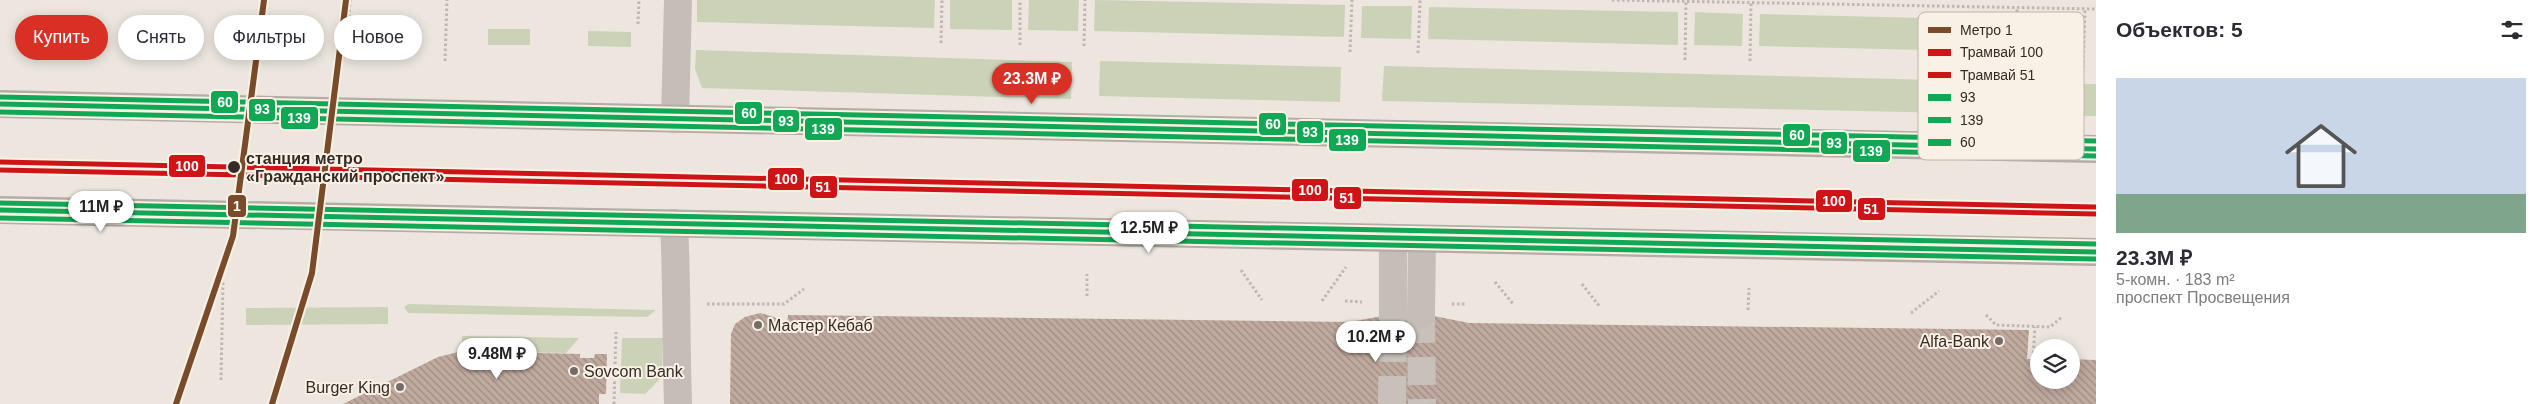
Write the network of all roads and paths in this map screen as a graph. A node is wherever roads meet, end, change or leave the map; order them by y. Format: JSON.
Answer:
{"nodes":[{"id":1,"x":350,"y":0,"type":"edge"},
{"id":2,"x":447,"y":0,"type":"edge"},
{"id":3,"x":639,"y":0,"type":"edge"},
{"id":4,"x":678,"y":0,"type":"edge"},
{"id":5,"x":942,"y":0,"type":"edge"},
{"id":6,"x":1020,"y":0,"type":"edge"},
{"id":7,"x":1086,"y":0,"type":"edge"},
{"id":8,"x":1352,"y":0,"type":"edge"},
{"id":9,"x":1420,"y":0,"type":"edge"},
{"id":10,"x":1612,"y":0,"type":"edge"},
{"id":11,"x":1686,"y":1,"type":"junction"},
{"id":12,"x":1751,"y":2,"type":"junction"},
{"id":13,"x":2017,"y":8,"type":"junction"},
{"id":14,"x":2085,"y":9,"type":"junction"},
{"id":15,"x":2096,"y":9,"type":"edge"},
{"id":16,"x":2017,"y":12,"type":"edge"},
{"id":17,"x":349,"y":15,"type":"edge"},
{"id":18,"x":638,"y":24,"type":"dead end"},
{"id":19,"x":2084,"y":38,"type":"edge"},
{"id":20,"x":941,"y":44,"type":"dead end"},
{"id":21,"x":1020,"y":45,"type":"dead end"},
{"id":22,"x":1084,"y":46,"type":"dead end"},
{"id":23,"x":1350,"y":52,"type":"dead end"},
{"id":24,"x":1418,"y":54,"type":"dead end"},
{"id":25,"x":1685,"y":60,"type":"dead end"},
{"id":26,"x":445,"y":61,"type":"dead end"},
{"id":27,"x":1750,"y":61,"type":"dead end"},
{"id":28,"x":0,"y":104,"type":"edge"},
{"id":29,"x":675,"y":119,"type":"junction"},
{"id":30,"x":1918,"y":144,"type":"edge"},
{"id":31,"x":116,"y":173,"type":"dead end"},
{"id":32,"x":418,"y":180,"type":"dead end"},
{"id":33,"x":0,"y":210,"type":"edge"},
{"id":34,"x":674,"y":223,"type":"junction"},
{"id":35,"x":1394,"y":238,"type":"junction"},
{"id":36,"x":1422,"y":239,"type":"junction"},
{"id":37,"x":2096,"y":252,"type":"edge"},
{"id":38,"x":1346,"y":266,"type":"dead end"},
{"id":39,"x":1241,"y":270,"type":"dead end"},
{"id":40,"x":1087,"y":274,"type":"dead end"},
{"id":41,"x":223,"y":282,"type":"dead end"},
{"id":42,"x":1495,"y":282,"type":"dead end"},
{"id":43,"x":1582,"y":284,"type":"dead end"},
{"id":44,"x":1749,"y":288,"type":"dead end"},
{"id":45,"x":804,"y":289,"type":"dead end"},
{"id":46,"x":1939,"y":291,"type":"dead end"},
{"id":47,"x":1087,"y":296,"type":"dead end"},
{"id":48,"x":1262,"y":300,"type":"dead end"},
{"id":49,"x":1322,"y":301,"type":"dead end"},
{"id":50,"x":742,"y":304,"type":"dead end"},
{"id":51,"x":1514,"y":305,"type":"dead end"},
{"id":52,"x":1600,"y":307,"type":"dead end"},
{"id":53,"x":1748,"y":310,"type":"dead end"},
{"id":54,"x":1911,"y":313,"type":"dead end"},
{"id":55,"x":1393,"y":314,"type":"tunnel mouth"},
{"id":56,"x":1421,"y":315,"type":"tunnel mouth"},
{"id":57,"x":1986,"y":315,"type":"dead end"},
{"id":58,"x":2062,"y":317,"type":"dead end"},
{"id":59,"x":2035,"y":327,"type":"junction"},
{"id":60,"x":616,"y":332,"type":"dead end"},
{"id":61,"x":2034,"y":339,"type":"edge"},
{"id":62,"x":221,"y":380,"type":"dead end"},
{"id":63,"x":614,"y":404,"type":"edge"},
{"id":64,"x":678,"y":404,"type":"edge"}],
"edges":[{"from":1,"to":17,"type":"path"},
{"from":2,"to":26,"type":"path"},
{"from":3,"to":18,"type":"path"},
{"from":4,"to":29,"type":"lane"},
{"from":5,"to":20,"type":"path"},
{"from":6,"to":21,"type":"path"},
{"from":7,"to":22,"type":"path"},
{"from":8,"to":23,"type":"path"},
{"from":9,"to":24,"type":"path"},
{"from":10,"to":11,"type":"path"},
{"from":11,"to":12,"type":"path"},
{"from":11,"to":25,"type":"path"},
{"from":12,"to":13,"type":"path"},
{"from":12,"to":27,"type":"path"},
{"from":13,"to":14,"type":"path"},
{"from":13,"to":16,"type":"path"},
{"from":14,"to":15,"type":"path"},
{"from":14,"to":19,"type":"path"},
{"from":28,"to":29,"type":"main road"},
{"from":29,"to":30,"type":"main road"},
{"from":31,"to":32,"type":"path"},
{"from":33,"to":34,"type":"main road"},
{"from":34,"to":35,"type":"main road"},
{"from":34,"to":64,"type":"lane"},
{"from":35,"to":36,"type":"main road"},
{"from":35,"to":55,"type":"lane"},
{"from":36,"to":37,"type":"main road"},
{"from":36,"to":56,"type":"lane"},
{"from":38,"to":49,"type":"path"},
{"from":39,"to":48,"type":"path"},
{"from":40,"to":47,"type":"path"},
{"from":41,"to":62,"type":"path"},
{"from":42,"to":51,"type":"path"},
{"from":43,"to":52,"type":"path"},
{"from":44,"to":53,"type":"path"},
{"from":45,"to":50,"type":"path"},
{"from":46,"to":54,"type":"path"},
{"from":57,"to":59,"type":"path"},
{"from":58,"to":59,"type":"path"},
{"from":59,"to":61,"type":"path"},
{"from":60,"to":63,"type":"path"}]}
